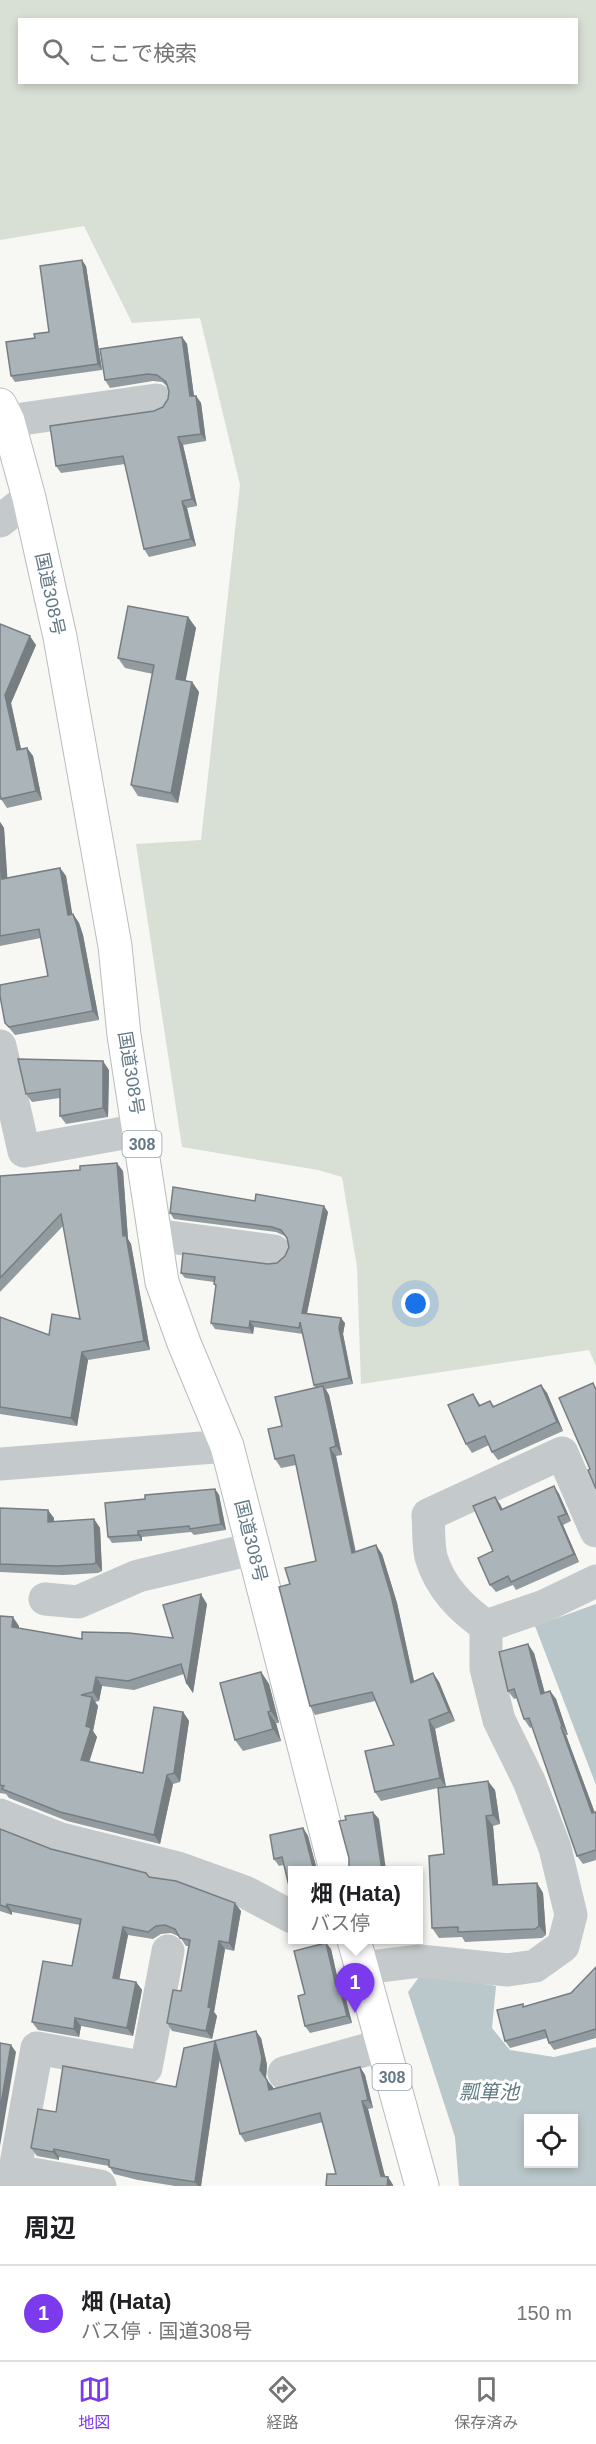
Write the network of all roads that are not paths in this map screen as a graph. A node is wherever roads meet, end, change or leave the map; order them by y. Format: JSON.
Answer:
{"nodes":[{"id":1,"x":156,"y":400,"type":"dead end"},
{"id":2,"x":4,"y":413,"type":"edge"},
{"id":3,"x":29,"y":498,"type":"junction"},
{"id":4,"x":0,"y":521,"type":"edge"},
{"id":5,"x":0,"y":1046,"type":"edge"},
{"id":6,"x":140,"y":1130,"type":"junction"},
{"id":7,"x":154,"y":1235,"type":"junction"},
{"id":8,"x":274,"y":1251,"type":"dead end"},
{"id":9,"x":227,"y":1446,"type":"junction"},
{"id":10,"x":0,"y":1464,"type":"edge"},
{"id":11,"x":596,"y":1531,"type":"edge"},
{"id":12,"x":252,"y":1549,"type":"junction"},
{"id":13,"x":596,"y":1581,"type":"edge"},
{"id":14,"x":45,"y":1599,"type":"dead end"},
{"id":15,"x":486,"y":1626,"type":"junction"},
{"id":16,"x":0,"y":1815,"type":"edge"},
{"id":17,"x":335,"y":1866,"type":"edge"},
{"id":18,"x":288,"y":1915,"type":"edge"},
{"id":19,"x":356,"y":1949,"type":"edge"},
{"id":20,"x":168,"y":1952,"type":"dead end"},
{"id":21,"x":383,"y":2045,"type":"junction"},
{"id":22,"x":284,"y":2073,"type":"dead end"},
{"id":23,"x":14,"y":2178,"type":"edge"},
{"id":24,"x":100,"y":2186,"type":"edge"},
{"id":25,"x":422,"y":2186,"type":"edge"}],
"edges":[{"from":1,"to":2,"type":"street"},
{"from":2,"to":3,"type":"highway","name":"国道308号","number":"308"},
{"from":3,"to":4,"type":"street"},
{"from":3,"to":6,"type":"highway","name":"国道308号","number":"308"},
{"from":5,"to":6,"type":"street"},
{"from":6,"to":7,"type":"highway","name":"国道308号","number":"308"},
{"from":7,"to":8,"type":"street"},
{"from":7,"to":9,"type":"highway","name":"国道308号","number":"308"},
{"from":9,"to":10,"type":"street"},
{"from":9,"to":12,"type":"highway","name":"国道308号","number":"308"},
{"from":11,"to":15,"type":"street"},
{"from":12,"to":14,"type":"street"},
{"from":12,"to":17,"type":"highway","name":"国道308号","number":"308"},
{"from":13,"to":15,"type":"street"},
{"from":15,"to":19,"type":"street"},
{"from":16,"to":18,"type":"street"},
{"from":19,"to":21,"type":"highway","number":"308"},
{"from":20,"to":23,"type":"street"},
{"from":21,"to":22,"type":"street"},
{"from":21,"to":25,"type":"highway","number":"308"},
{"from":23,"to":24,"type":"street"}]}
